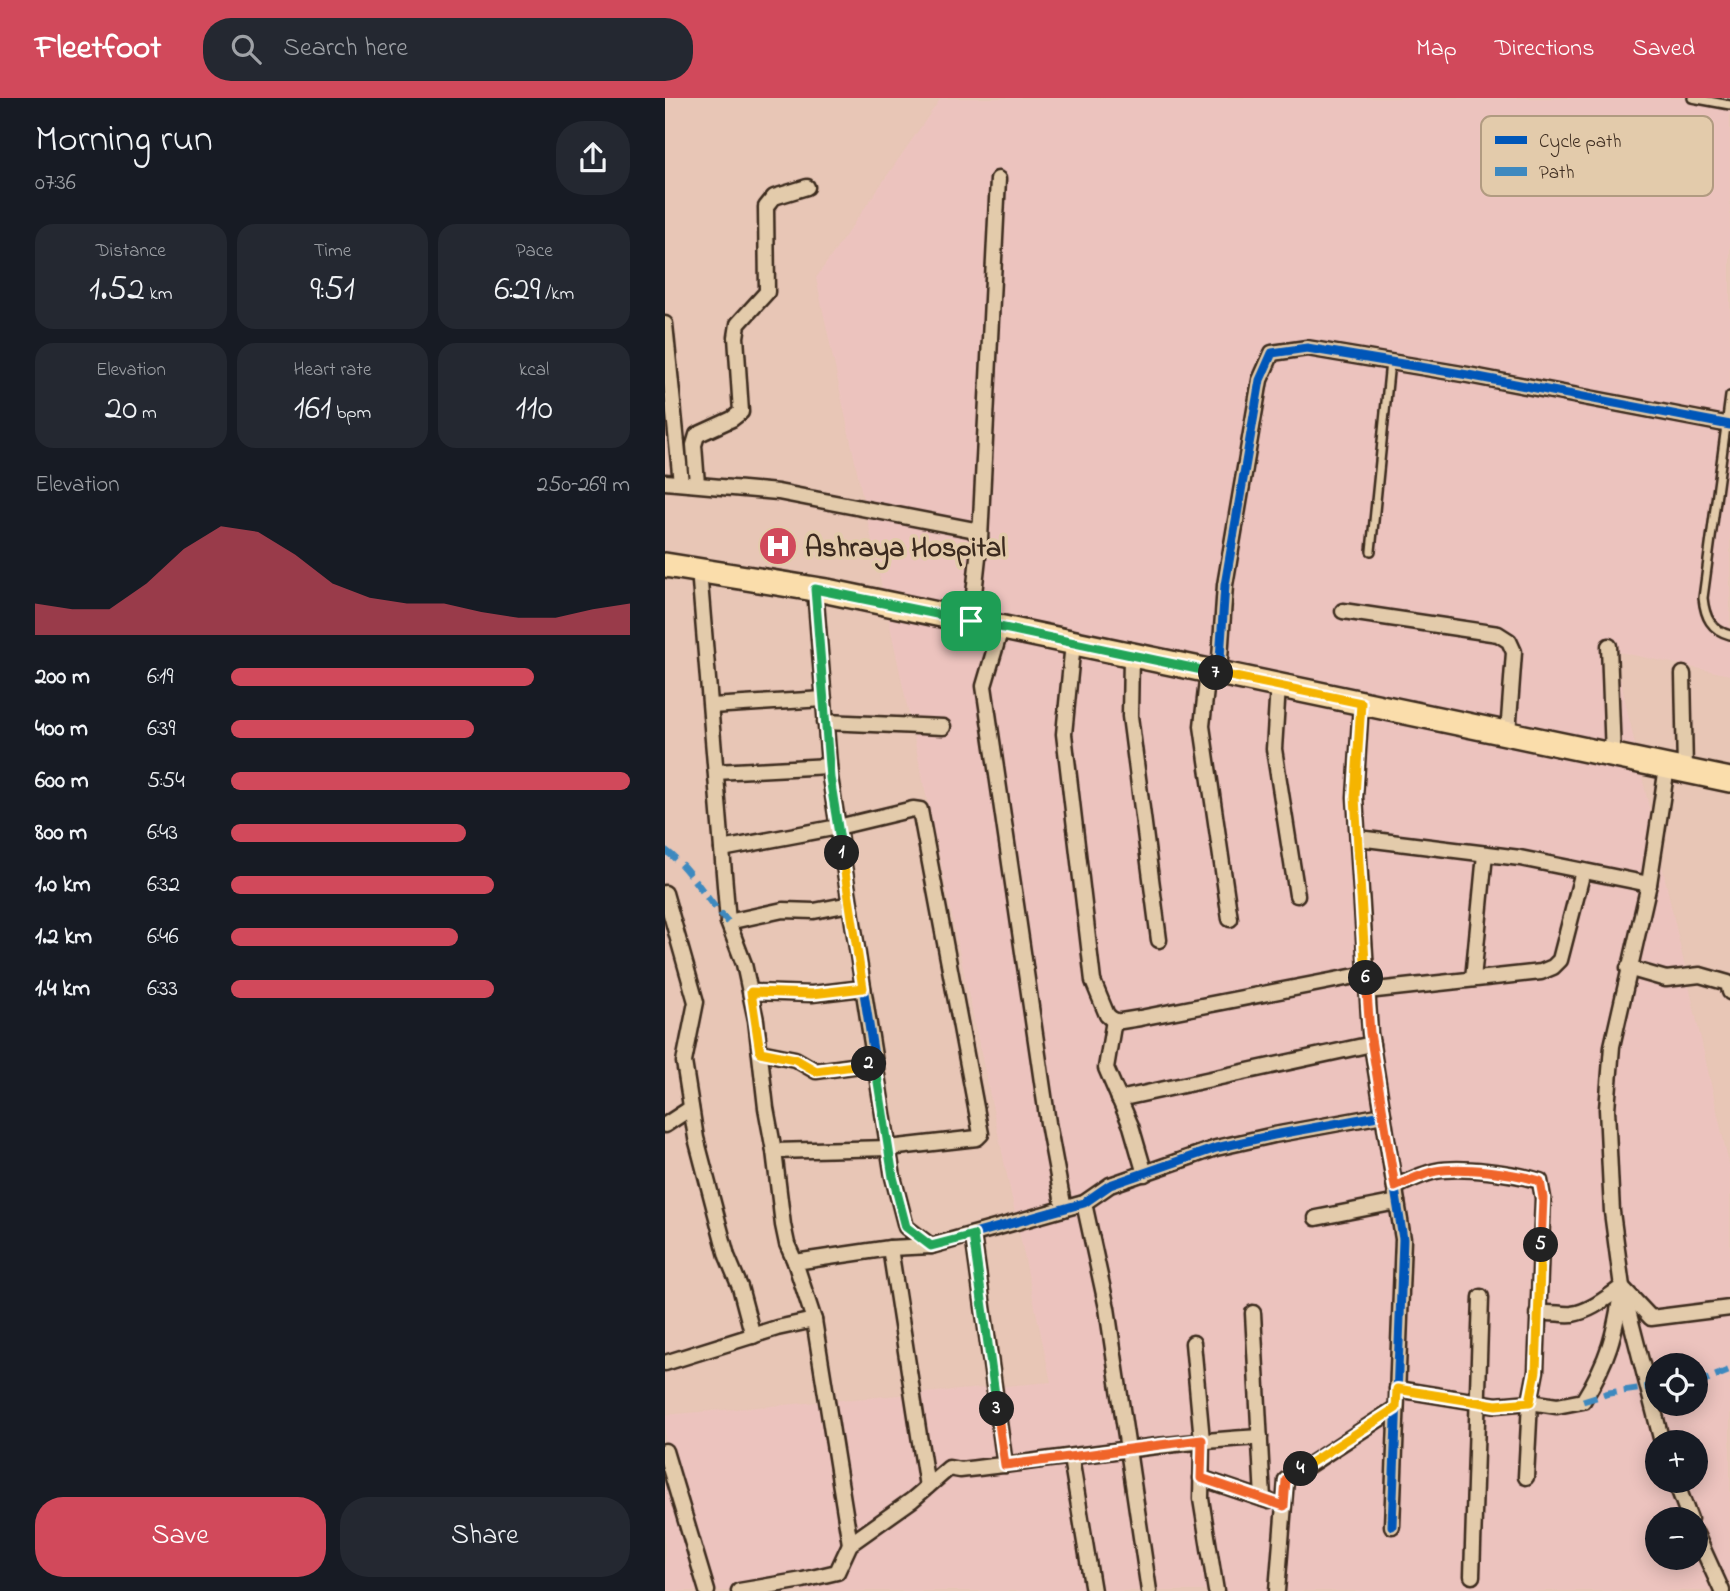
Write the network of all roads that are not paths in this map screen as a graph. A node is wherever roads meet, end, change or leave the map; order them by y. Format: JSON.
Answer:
{"nodes":[{"id":1,"x":1692,"y":98,"type":"edge"},
{"id":2,"x":1730,"y":105,"type":"edge"},
{"id":3,"x":998,"y":179,"type":"dead end"},
{"id":4,"x":807,"y":187,"type":"dead end"},
{"id":5,"x":665,"y":324,"type":"edge"},
{"id":6,"x":1390,"y":362,"type":"junction"},
{"id":7,"x":1730,"y":396,"type":"edge"},
{"id":8,"x":1728,"y":425,"type":"edge"},
{"id":9,"x":665,"y":482,"type":"edge"},
{"id":10,"x":681,"y":483,"type":"junction"},
{"id":11,"x":697,"y":484,"type":"junction"},
{"id":12,"x":980,"y":540,"type":"junction"},
{"id":13,"x":1371,"y":551,"type":"dead end"},
{"id":14,"x":665,"y":565,"type":"edge"},
{"id":15,"x":699,"y":570,"type":"junction"},
{"id":16,"x":815,"y":589,"type":"junction"},
{"id":17,"x":1343,"y":611,"type":"dead end"},
{"id":18,"x":971,"y":621,"type":"junction"},
{"id":19,"x":1001,"y":628,"type":"junction"},
{"id":20,"x":1730,"y":635,"type":"edge"},
{"id":21,"x":1073,"y":643,"type":"junction"},
{"id":22,"x":1609,"y":646,"type":"dead end"},
{"id":23,"x":1131,"y":655,"type":"junction"},
{"id":24,"x":1213,"y":672,"type":"junction"},
{"id":25,"x":1683,"y":674,"type":"dead end"},
{"id":26,"x":1278,"y":686,"type":"junction"},
{"id":27,"x":824,"y":699,"type":"junction"},
{"id":28,"x":1361,"y":703,"type":"junction"},
{"id":29,"x":711,"y":706,"type":"junction"},
{"id":30,"x":825,"y":722,"type":"junction"},
{"id":31,"x":943,"y":727,"type":"dead end"},
{"id":32,"x":1508,"y":734,"type":"junction"},
{"id":33,"x":1613,"y":756,"type":"junction"},
{"id":34,"x":829,"y":766,"type":"junction"},
{"id":35,"x":1676,"y":769,"type":"junction"},
{"id":36,"x":716,"y":772,"type":"junction"},
{"id":37,"x":1730,"y":780,"type":"edge"},
{"id":38,"x":838,"y":828,"type":"junction"},
{"id":39,"x":1357,"y":838,"type":"junction"},
{"id":40,"x":722,"y":849,"type":"junction"},
{"id":41,"x":1485,"y":854,"type":"junction"},
{"id":42,"x":1583,"y":871,"type":"junction"},
{"id":43,"x":1649,"y":884,"type":"junction"},
{"id":44,"x":665,"y":893,"type":"edge"},
{"id":45,"x":1297,"y":895,"type":"dead end"},
{"id":46,"x":850,"y":904,"type":"junction"},
{"id":47,"x":1230,"y":919,"type":"dead end"},
{"id":48,"x":728,"y":922,"type":"junction"},
{"id":49,"x":1159,"y":940,"type":"dead end"},
{"id":50,"x":1628,"y":968,"type":"junction"},
{"id":51,"x":1366,"y":974,"type":"junction"},
{"id":52,"x":1473,"y":979,"type":"junction"},
{"id":53,"x":863,"y":988,"type":"junction"},
{"id":54,"x":1367,"y":991,"type":"junction"},
{"id":55,"x":751,"y":992,"type":"junction"},
{"id":56,"x":1730,"y":992,"type":"edge"},
{"id":57,"x":1114,"y":1020,"type":"junction"},
{"id":58,"x":1372,"y":1044,"type":"junction"},
{"id":59,"x":760,"y":1052,"type":"junction"},
{"id":60,"x":875,"y":1063,"type":"junction"},
{"id":61,"x":1119,"y":1099,"type":"junction"},
{"id":62,"x":691,"y":1108,"type":"junction"},
{"id":63,"x":1383,"y":1115,"type":"junction"},
{"id":64,"x":665,"y":1125,"type":"edge"},
{"id":65,"x":889,"y":1148,"type":"junction"},
{"id":66,"x":774,"y":1151,"type":"junction"},
{"id":67,"x":1145,"y":1174,"type":"junction"},
{"id":68,"x":1395,"y":1187,"type":"junction"},
{"id":69,"x":1397,"y":1202,"type":"junction"},
{"id":70,"x":1084,"y":1203,"type":"junction"},
{"id":71,"x":1064,"y":1209,"type":"junction"},
{"id":72,"x":1316,"y":1219,"type":"dead end"},
{"id":73,"x":973,"y":1235,"type":"junction"},
{"id":74,"x":931,"y":1246,"type":"junction"},
{"id":75,"x":890,"y":1248,"type":"junction"},
{"id":76,"x":795,"y":1262,"type":"junction"},
{"id":77,"x":1622,"y":1287,"type":"junction"},
{"id":78,"x":1481,"y":1297,"type":"dead end"},
{"id":79,"x":1730,"y":1308,"type":"edge"},
{"id":80,"x":1253,"y":1314,"type":"dead end"},
{"id":81,"x":1537,"y":1314,"type":"junction"},
{"id":82,"x":814,"y":1320,"type":"junction"},
{"id":83,"x":753,"y":1336,"type":"junction"},
{"id":84,"x":1193,"y":1343,"type":"dead end"},
{"id":85,"x":665,"y":1363,"type":"edge"},
{"id":86,"x":1397,"y":1389,"type":"junction"},
{"id":87,"x":1479,"y":1402,"type":"junction"},
{"id":88,"x":1530,"y":1402,"type":"junction"},
{"id":89,"x":1396,"y":1408,"type":"junction"},
{"id":90,"x":1659,"y":1430,"type":"edge"},
{"id":91,"x":1260,"y":1437,"type":"junction"},
{"id":92,"x":1202,"y":1440,"type":"junction"},
{"id":93,"x":1128,"y":1448,"type":"junction"},
{"id":94,"x":665,"y":1451,"type":"edge"},
{"id":95,"x":1071,"y":1458,"type":"junction"},
{"id":96,"x":1005,"y":1465,"type":"junction"},
{"id":97,"x":1526,"y":1477,"type":"dead end"},
{"id":98,"x":1201,"y":1478,"type":"junction"},
{"id":99,"x":927,"y":1488,"type":"junction"},
{"id":100,"x":1263,"y":1499,"type":"junction"},
{"id":101,"x":1284,"y":1506,"type":"junction"},
{"id":102,"x":1392,"y":1526,"type":"dead end"},
{"id":103,"x":850,"y":1544,"type":"junction"},
{"id":104,"x":1708,"y":1560,"type":"edge"},
{"id":105,"x":1472,"y":1576,"type":"dead end"},
{"id":106,"x":707,"y":1591,"type":"edge"},
{"id":107,"x":739,"y":1591,"type":"edge"},
{"id":108,"x":1093,"y":1591,"type":"edge"},
{"id":109,"x":1149,"y":1591,"type":"edge"},
{"id":110,"x":1216,"y":1591,"type":"edge"},
{"id":111,"x":1277,"y":1591,"type":"edge"},
{"id":112,"x":1722,"y":1591,"type":"edge"}],
"edges":[{"from":1,"to":2,"type":"lane"},
{"from":3,"to":12,"type":"street"},
{"from":4,"to":11,"type":"street"},
{"from":5,"to":10,"type":"street"},
{"from":6,"to":8,"type":"street"},
{"from":6,"to":13,"type":"lane"},
{"from":6,"to":24,"type":"street"},
{"from":7,"to":8,"type":"lane"},
{"from":8,"to":20,"type":"lane"},
{"from":9,"to":10,"type":"street"},
{"from":10,"to":11,"type":"street"},
{"from":11,"to":12,"type":"street"},
{"from":12,"to":18,"type":"street"},
{"from":14,"to":15,"type":"main road"},
{"from":15,"to":16,"type":"main road"},
{"from":15,"to":29,"type":"street"},
{"from":16,"to":18,"type":"main road"},
{"from":16,"to":27,"type":"street"},
{"from":17,"to":32,"type":"street"},
{"from":18,"to":19,"type":"main road"},
{"from":19,"to":21,"type":"main road"},
{"from":19,"to":71,"type":"street"},
{"from":21,"to":23,"type":"main road"},
{"from":21,"to":57,"type":"street"},
{"from":22,"to":33,"type":"street"},
{"from":23,"to":24,"type":"main road"},
{"from":23,"to":49,"type":"street"},
{"from":24,"to":26,"type":"main road"},
{"from":24,"to":47,"type":"street"},
{"from":25,"to":35,"type":"street"},
{"from":26,"to":28,"type":"main road"},
{"from":26,"to":45,"type":"street"},
{"from":27,"to":29,"type":"street"},
{"from":27,"to":30,"type":"street"},
{"from":28,"to":32,"type":"main road"},
{"from":28,"to":39,"type":"street"},
{"from":29,"to":36,"type":"street"},
{"from":30,"to":31,"type":"street"},
{"from":30,"to":34,"type":"street"},
{"from":32,"to":33,"type":"main road"},
{"from":33,"to":35,"type":"main road"},
{"from":34,"to":36,"type":"street"},
{"from":34,"to":38,"type":"street"},
{"from":35,"to":37,"type":"main road"},
{"from":35,"to":43,"type":"street"},
{"from":36,"to":40,"type":"street"},
{"from":38,"to":40,"type":"street"},
{"from":38,"to":46,"type":"street"},
{"from":38,"to":65,"type":"street"},
{"from":39,"to":41,"type":"street"},
{"from":39,"to":51,"type":"street"},
{"from":40,"to":48,"type":"street"},
{"from":41,"to":42,"type":"street"},
{"from":41,"to":52,"type":"street"},
{"from":42,"to":43,"type":"street"},
{"from":42,"to":52,"type":"street"},
{"from":43,"to":50,"type":"street"},
{"from":44,"to":62,"type":"street"},
{"from":46,"to":48,"type":"street"},
{"from":46,"to":53,"type":"street"},
{"from":48,"to":55,"type":"street"},
{"from":50,"to":56,"type":"street"},
{"from":50,"to":77,"type":"street"},
{"from":51,"to":54,"type":"street"},
{"from":51,"to":57,"type":"street"},
{"from":52,"to":54,"type":"street"},
{"from":53,"to":55,"type":"street"},
{"from":53,"to":60,"type":"street"},
{"from":54,"to":58,"type":"street"},
{"from":55,"to":59,"type":"street"},
{"from":57,"to":61,"type":"street"},
{"from":58,"to":61,"type":"street"},
{"from":58,"to":63,"type":"street"},
{"from":59,"to":60,"type":"street"},
{"from":59,"to":66,"type":"street"},
{"from":60,"to":65,"type":"street"},
{"from":61,"to":67,"type":"street"},
{"from":62,"to":64,"type":"street"},
{"from":62,"to":83,"type":"street"},
{"from":63,"to":67,"type":"street"},
{"from":63,"to":68,"type":"street"},
{"from":65,"to":66,"type":"street"},
{"from":65,"to":74,"type":"street"},
{"from":66,"to":76,"type":"street"},
{"from":67,"to":70,"type":"street"},
{"from":68,"to":69,"type":"street"},
{"from":68,"to":81,"type":"street"},
{"from":69,"to":72,"type":"street"},
{"from":69,"to":86,"type":"street"},
{"from":70,"to":71,"type":"street"},
{"from":70,"to":93,"type":"street"},
{"from":71,"to":73,"type":"street"},
{"from":73,"to":74,"type":"street"},
{"from":73,"to":96,"type":"street"},
{"from":74,"to":75,"type":"street"},
{"from":75,"to":76,"type":"street"},
{"from":75,"to":99,"type":"street"},
{"from":76,"to":82,"type":"street"},
{"from":77,"to":79,"type":"street"},
{"from":77,"to":81,"type":"street"},
{"from":77,"to":88,"type":"street"},
{"from":77,"to":90,"type":"street"},
{"from":78,"to":87,"type":"street"},
{"from":80,"to":91,"type":"street"},
{"from":81,"to":88,"type":"street"},
{"from":82,"to":83,"type":"street"},
{"from":82,"to":103,"type":"street"},
{"from":83,"to":85,"type":"street"},
{"from":84,"to":92,"type":"street"},
{"from":86,"to":87,"type":"street"},
{"from":86,"to":89,"type":"street"},
{"from":87,"to":88,"type":"street"},
{"from":87,"to":105,"type":"street"},
{"from":88,"to":97,"type":"street"},
{"from":89,"to":101,"type":"street"},
{"from":89,"to":102,"type":"street"},
{"from":91,"to":92,"type":"street"},
{"from":91,"to":100,"type":"street"},
{"from":92,"to":93,"type":"street"},
{"from":92,"to":98,"type":"street"},
{"from":93,"to":95,"type":"street"},
{"from":93,"to":109,"type":"street"},
{"from":94,"to":106,"type":"street"},
{"from":95,"to":96,"type":"street"},
{"from":95,"to":108,"type":"street"},
{"from":96,"to":99,"type":"street"},
{"from":98,"to":100,"type":"street"},
{"from":98,"to":110,"type":"street"},
{"from":99,"to":103,"type":"street"},
{"from":100,"to":101,"type":"street"},
{"from":101,"to":111,"type":"street"},
{"from":103,"to":107,"type":"street"},
{"from":104,"to":112,"type":"street"}]}
